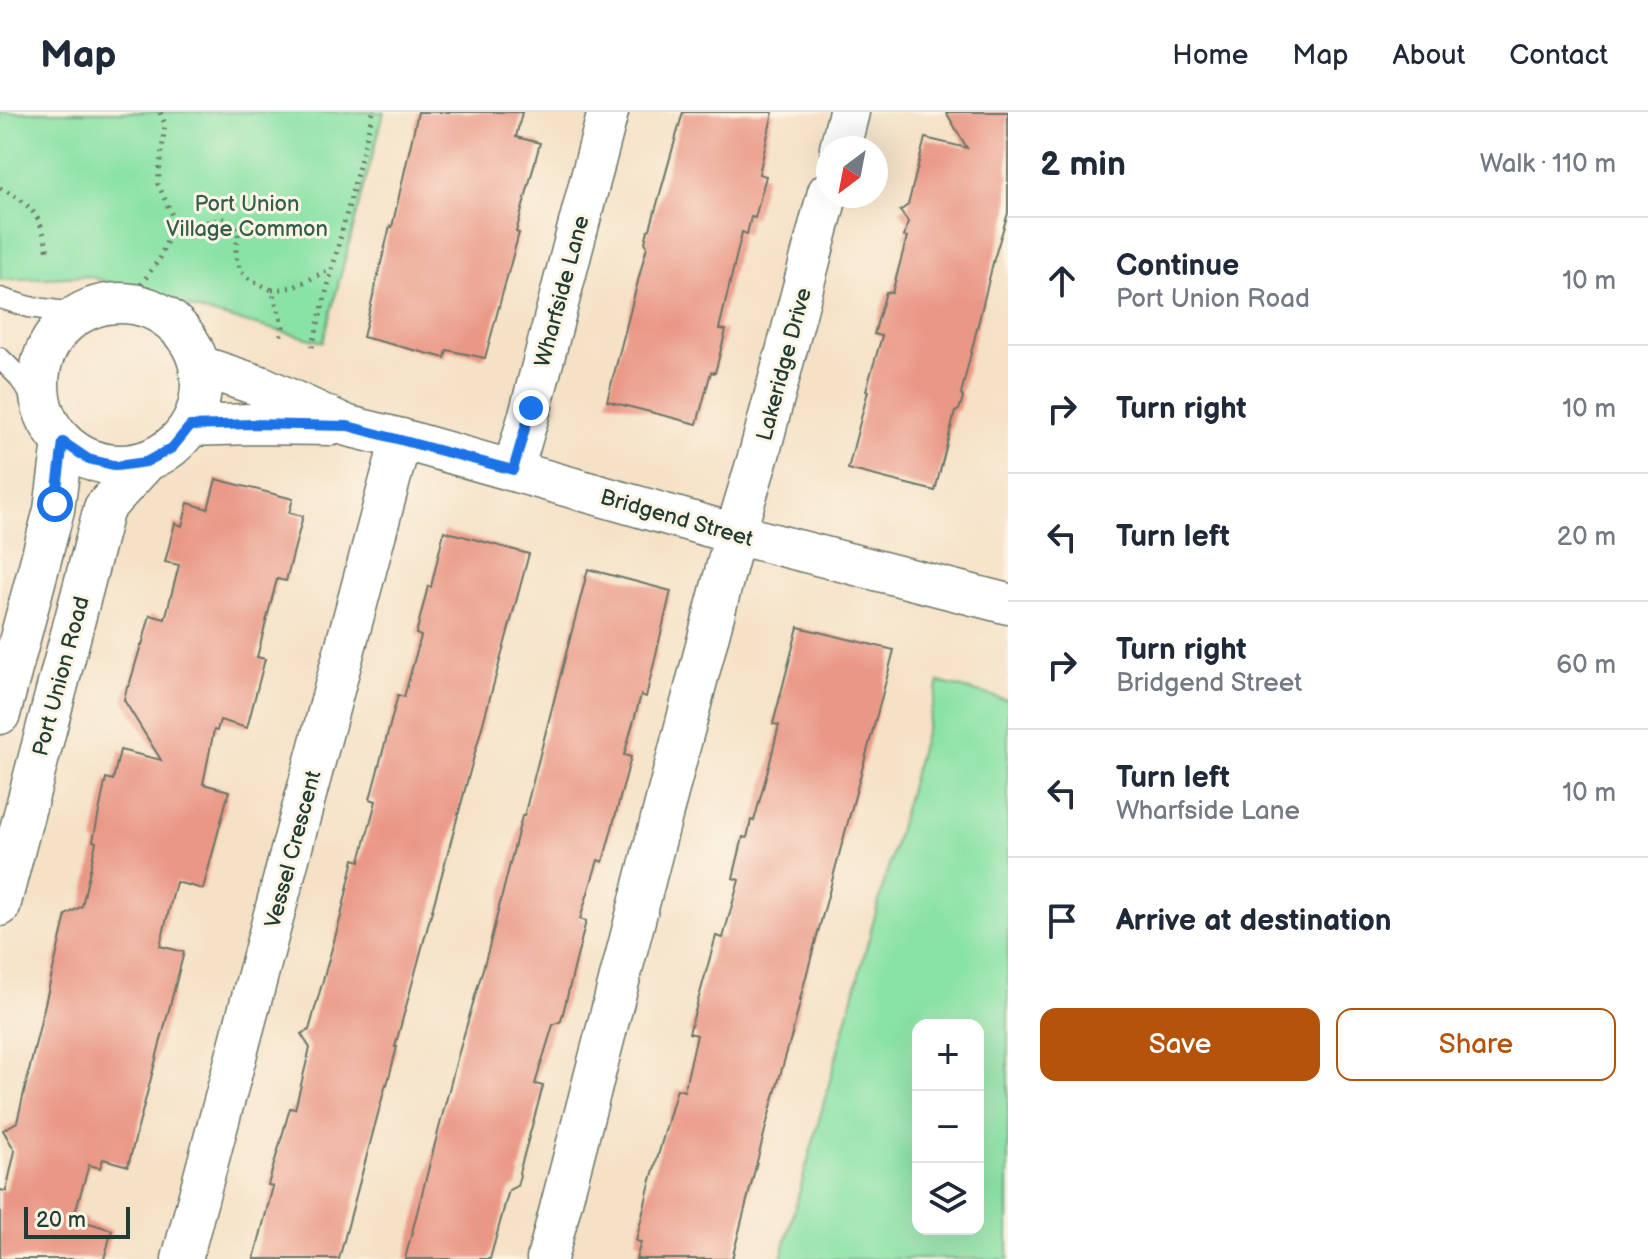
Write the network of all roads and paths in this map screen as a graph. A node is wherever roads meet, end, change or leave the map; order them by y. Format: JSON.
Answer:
{"nodes":[{"id":1,"x":160,"y":112,"type":"edge"},
{"id":2,"x":373,"y":112,"type":"edge"},
{"id":3,"x":608,"y":112,"type":"edge"},
{"id":4,"x":849,"y":112,"type":"edge"},
{"id":5,"x":843,"y":136,"type":"edge"},
{"id":6,"x":0,"y":188,"type":"edge"},
{"id":7,"x":824,"y":208,"type":"edge"},
{"id":8,"x":175,"y":222,"type":"junction"},
{"id":9,"x":48,"y":253,"type":"dead end"},
{"id":10,"x":332,"y":269,"type":"junction"},
{"id":11,"x":272,"y":290,"type":"junction"},
{"id":12,"x":0,"y":298,"type":"edge"},
{"id":13,"x":127,"y":304,"type":"junction"},
{"id":14,"x":80,"y":314,"type":"junction"},
{"id":15,"x":280,"y":338,"type":"dead end"},
{"id":16,"x":312,"y":347,"type":"dead end"},
{"id":17,"x":0,"y":358,"type":"edge"},
{"id":18,"x":200,"y":366,"type":"junction"},
{"id":19,"x":190,"y":426,"type":"junction"},
{"id":20,"x":348,"y":426,"type":"junction"},
{"id":21,"x":54,"y":428,"type":"junction"},
{"id":22,"x":401,"y":439,"type":"junction"},
{"id":23,"x":146,"y":462,"type":"junction"},
{"id":24,"x":513,"y":470,"type":"junction"},
{"id":25,"x":735,"y":534,"type":"junction"},
{"id":26,"x":1008,"y":604,"type":"edge"},
{"id":27,"x":7,"y":663,"type":"edge"},
{"id":28,"x":0,"y":714,"type":"edge"},
{"id":29,"x":0,"y":906,"type":"edge"},
{"id":30,"x":182,"y":1259,"type":"edge"},
{"id":31,"x":547,"y":1259,"type":"edge"}],
"edges":[{"from":1,"to":8,"type":"path"},
{"from":2,"to":10,"type":"path"},
{"from":3,"to":24,"type":"street","name":"Wharfside Lane"},
{"from":4,"to":5,"type":"street"},
{"from":6,"to":9,"type":"path"},
{"from":7,"to":25,"type":"street","name":"Lakeridge Drive"},
{"from":8,"to":11,"type":"path"},
{"from":8,"to":13,"type":"path"},
{"from":10,"to":11,"type":"path"},
{"from":10,"to":16,"type":"path"},
{"from":11,"to":15,"type":"path"},
{"from":12,"to":14,"type":"lane"},
{"from":13,"to":14,"type":"street"},
{"from":13,"to":18,"type":"street"},
{"from":14,"to":21,"type":"street"},
{"from":17,"to":21,"type":"lane"},
{"from":18,"to":19,"type":"street"},
{"from":18,"to":20,"type":"street","name":"Bridgend Street"},
{"from":19,"to":20,"type":"street","name":"Bridgend Street"},
{"from":19,"to":23,"type":"street"},
{"from":20,"to":22,"type":"street","name":"Bridgend Street"},
{"from":21,"to":23,"type":"street"},
{"from":21,"to":27,"type":"street"},
{"from":22,"to":24,"type":"street","name":"Bridgend Street"},
{"from":22,"to":30,"type":"street","name":"Vessel Crescent"},
{"from":23,"to":29,"type":"street","name":"Port Union Road"},
{"from":24,"to":25,"type":"street","name":"Bridgend Street"},
{"from":25,"to":26,"type":"street","name":"Bridgend Street"},
{"from":25,"to":31,"type":"street"},
{"from":27,"to":28,"type":"street"}]}
